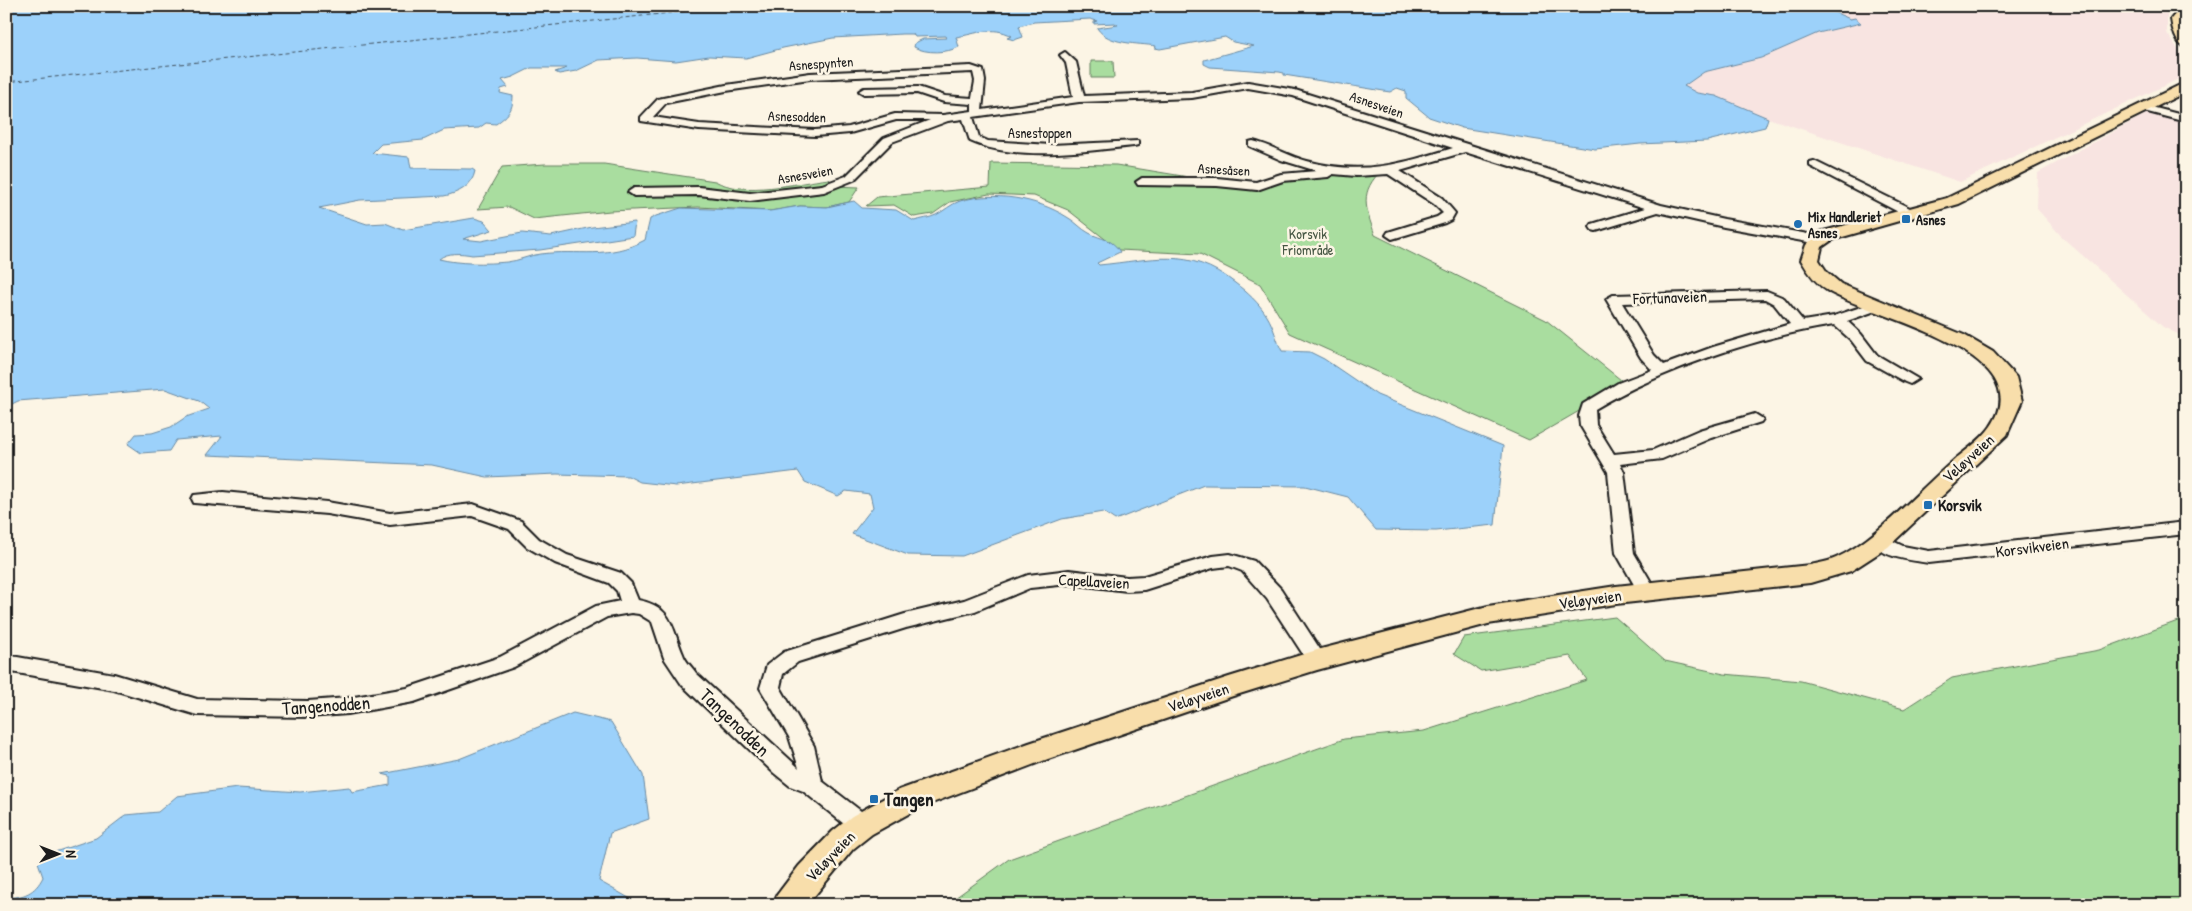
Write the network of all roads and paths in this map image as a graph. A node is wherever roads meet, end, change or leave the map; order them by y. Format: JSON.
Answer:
{"nodes":[{"id":1,"x":2186,"y":9,"type":"edge"},
{"id":2,"x":2186,"y":44,"type":"edge"},
{"id":3,"x":1065,"y":55,"type":"dead end"},
{"id":4,"x":2186,"y":86,"type":"edge"},
{"id":5,"x":864,"y":91,"type":"dead end"},
{"id":6,"x":1079,"y":99,"type":"junction"},
{"id":7,"x":977,"y":101,"type":"junction"},
{"id":8,"x":2144,"y":108,"type":"junction"},
{"id":9,"x":972,"y":113,"type":"junction"},
{"id":10,"x":946,"y":118,"type":"junction"},
{"id":11,"x":645,"y":119,"type":"joint"},
{"id":12,"x":2186,"y":119,"type":"edge"},
{"id":13,"x":1134,"y":143,"type":"dead end"},
{"id":14,"x":1253,"y":144,"type":"dead end"},
{"id":15,"x":1465,"y":148,"type":"junction"},
{"id":16,"x":1814,"y":164,"type":"dead end"},
{"id":17,"x":1390,"y":170,"type":"junction"},
{"id":18,"x":1332,"y":172,"type":"junction"},
{"id":19,"x":1142,"y":182,"type":"dead end"},
{"id":20,"x":634,"y":192,"type":"dead end"},
{"id":21,"x":1658,"y":208,"type":"junction"},
{"id":22,"x":1912,"y":214,"type":"junction"},
{"id":23,"x":1596,"y":227,"type":"dead end"},
{"id":24,"x":1392,"y":235,"type":"dead end"},
{"id":25,"x":1819,"y":240,"type":"junction"},
{"id":26,"x":1872,"y":307,"type":"junction"},
{"id":27,"x":1837,"y":320,"type":"junction"},
{"id":28,"x":1800,"y":326,"type":"junction"},
{"id":29,"x":1661,"y":370,"type":"junction"},
{"id":30,"x":1910,"y":379,"type":"dead end"},
{"id":31,"x":1755,"y":419,"type":"dead end"},
{"id":32,"x":1611,"y":460,"type":"junction"},
{"id":33,"x":200,"y":498,"type":"dead end"},
{"id":34,"x":2186,"y":528,"type":"edge"},
{"id":35,"x":1880,"y":541,"type":"junction"},
{"id":36,"x":1648,"y":592,"type":"junction"},
{"id":37,"x":631,"y":606,"type":"junction"},
{"id":38,"x":1317,"y":660,"type":"junction"},
{"id":39,"x":6,"y":663,"type":"edge"},
{"id":40,"x":811,"y":785,"type":"junction"},
{"id":41,"x":862,"y":825,"type":"junction"},
{"id":42,"x":788,"y":905,"type":"edge"}],
"edges":[{"from":1,"to":2,"type":"main road"},
{"from":3,"to":6,"type":"street"},
{"from":4,"to":8,"type":"main road"},
{"from":5,"to":7,"type":"street"},
{"from":6,"to":9,"type":"street","name":"Asnesveien"},
{"from":6,"to":15,"type":"street","name":"Asnesveien"},
{"from":7,"to":9,"type":"street","name":"Asnespynten"},
{"from":7,"to":11,"type":"street","name":"Asnespynten"},
{"from":8,"to":12,"type":"street"},
{"from":8,"to":22,"type":"main road"},
{"from":9,"to":10,"type":"street","name":"Asnesveien"},
{"from":9,"to":13,"type":"street","name":"Asnestoppen"},
{"from":10,"to":11,"type":"street","name":"Asnesodden"},
{"from":10,"to":20,"type":"street","name":"Asnesveien"},
{"from":14,"to":18,"type":"street","name":"Asnesåsen"},
{"from":15,"to":17,"type":"street","name":"Asnesåsen"},
{"from":15,"to":21,"type":"street","name":"Asnesveien"},
{"from":16,"to":22,"type":"street"},
{"from":17,"to":18,"type":"street","name":"Asnesåsen"},
{"from":17,"to":24,"type":"street"},
{"from":18,"to":19,"type":"street","name":"Asnesåsen"},
{"from":21,"to":23,"type":"street"},
{"from":21,"to":25,"type":"street","name":"Asnesveien"},
{"from":22,"to":25,"type":"main road"},
{"from":25,"to":26,"type":"main road","name":"Veløyveien"},
{"from":26,"to":27,"type":"street"},
{"from":26,"to":35,"type":"main road","name":"Veløyveien"},
{"from":27,"to":28,"type":"street"},
{"from":27,"to":30,"type":"street"},
{"from":28,"to":29,"type":"street"},
{"from":28,"to":29,"type":"street","name":"Fortunaveien"},
{"from":29,"to":32,"type":"street"},
{"from":31,"to":32,"type":"street"},
{"from":32,"to":36,"type":"street"},
{"from":33,"to":37,"type":"street"},
{"from":34,"to":35,"type":"street","name":"Korsvikveien"},
{"from":35,"to":36,"type":"main road","name":"Veløyveien"},
{"from":36,"to":38,"type":"main road","name":"Veløyveien"},
{"from":37,"to":39,"type":"street","name":"Tangenodden"},
{"from":37,"to":40,"type":"street","name":"Tangenodden"},
{"from":38,"to":40,"type":"street","name":"Capellaveien"},
{"from":38,"to":41,"type":"main road","name":"Veløyveien"},
{"from":40,"to":41,"type":"street","name":"Tangenodden"},
{"from":41,"to":42,"type":"main road","name":"Veløyveien"}]}
